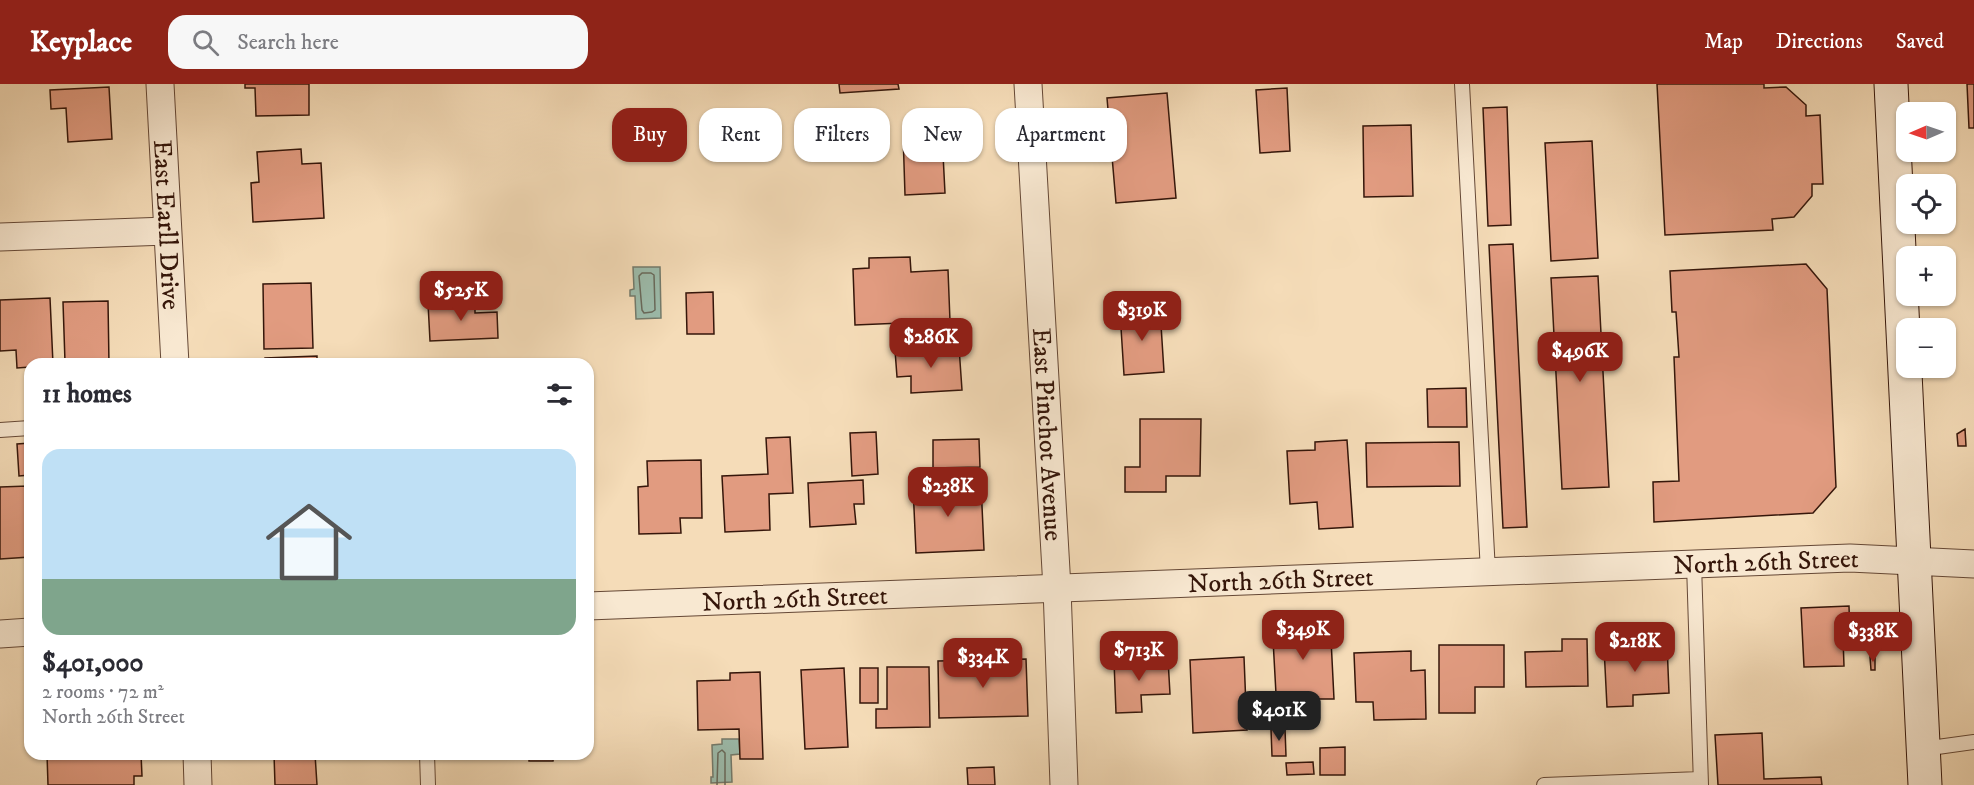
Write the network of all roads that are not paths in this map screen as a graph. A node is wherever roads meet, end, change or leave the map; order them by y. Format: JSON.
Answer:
{"nodes":[{"id":1,"x":160,"y":84,"type":"edge"},
{"id":2,"x":1028,"y":84,"type":"edge"},
{"id":3,"x":1462,"y":84,"type":"edge"},
{"id":4,"x":1891,"y":84,"type":"edge"},
{"id":5,"x":167,"y":231,"type":"junction"},
{"id":6,"x":0,"y":237,"type":"edge"},
{"id":7,"x":175,"y":358,"type":"edge"},
{"id":8,"x":24,"y":428,"type":"edge"},
{"id":9,"x":0,"y":430,"type":"edge"},
{"id":10,"x":1914,"y":561,"type":"junction"},
{"id":11,"x":1694,"y":564,"type":"junction"},
{"id":12,"x":1974,"y":564,"type":"edge"},
{"id":13,"x":1488,"y":572,"type":"junction"},
{"id":14,"x":1058,"y":588,"type":"junction"},
{"id":15,"x":594,"y":606,"type":"edge"},
{"id":16,"x":24,"y":632,"type":"edge"},
{"id":17,"x":0,"y":634,"type":"edge"},
{"id":18,"x":1974,"y":742,"type":"edge"},
{"id":19,"x":1923,"y":749,"type":"junction"},
{"id":20,"x":197,"y":760,"type":"edge"},
{"id":21,"x":427,"y":760,"type":"edge"},
{"id":22,"x":1701,"y":782,"type":"edge"},
{"id":23,"x":198,"y":785,"type":"edge"},
{"id":24,"x":428,"y":785,"type":"edge"},
{"id":25,"x":1064,"y":785,"type":"edge"},
{"id":26,"x":1544,"y":785,"type":"edge"},
{"id":27,"x":1925,"y":785,"type":"edge"}],
"edges":[{"from":1,"to":5,"type":"street","name":"East Earll Drive"},
{"from":2,"to":14,"type":"street","name":"East Pinchot Avenue"},
{"from":3,"to":13,"type":"lane"},
{"from":4,"to":10,"type":"main road"},
{"from":5,"to":6,"type":"street"},
{"from":5,"to":7,"type":"street","name":"East Earll Drive"},
{"from":8,"to":9,"type":"lane"},
{"from":10,"to":11,"type":"street","name":"North 26th Street"},
{"from":10,"to":12,"type":"street","name":"North 26th Street"},
{"from":10,"to":19,"type":"main road"},
{"from":11,"to":13,"type":"street","name":"North 26th Street"},
{"from":11,"to":22,"type":"lane"},
{"from":13,"to":14,"type":"street","name":"North 26th Street"},
{"from":14,"to":15,"type":"street","name":"North 26th Street"},
{"from":14,"to":25,"type":"street","name":"East Pinchot Avenue"},
{"from":16,"to":17,"type":"street"},
{"from":18,"to":19,"type":"lane"},
{"from":19,"to":27,"type":"main road"},
{"from":20,"to":23,"type":"street"},
{"from":21,"to":24,"type":"lane"},
{"from":22,"to":26,"type":"lane"}]}
